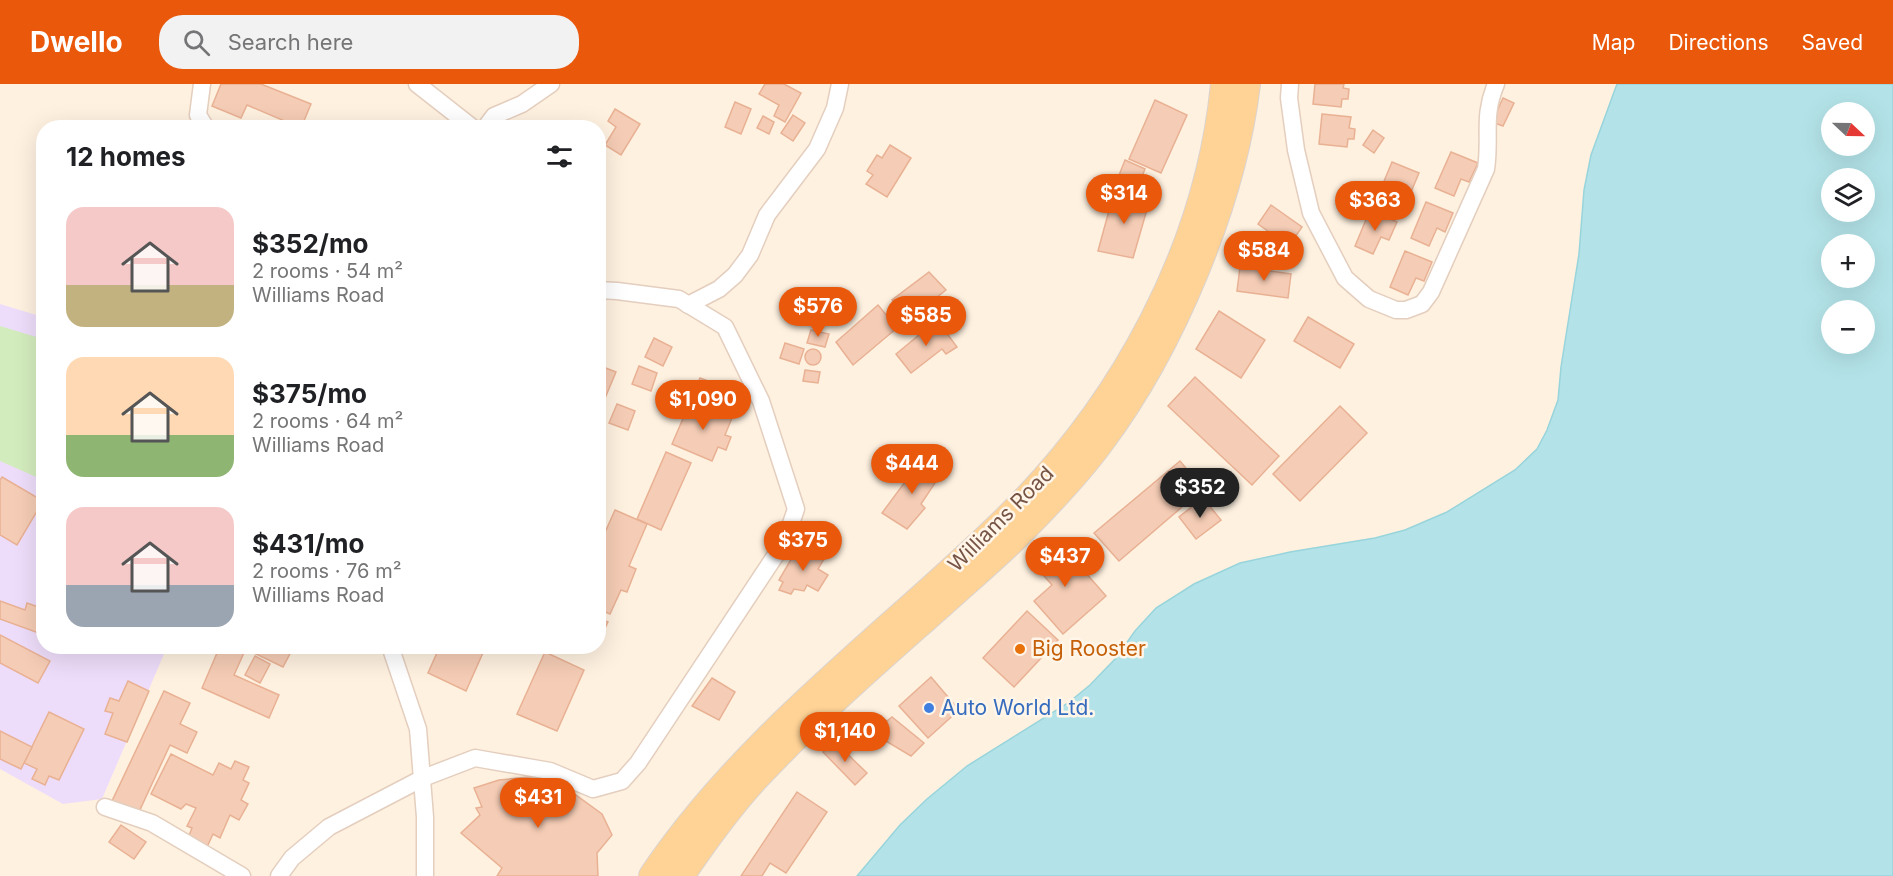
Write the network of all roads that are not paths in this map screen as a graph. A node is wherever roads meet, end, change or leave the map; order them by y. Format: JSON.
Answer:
{"nodes":[{"id":1,"x":202,"y":84,"type":"edge"},
{"id":2,"x":551,"y":84,"type":"edge"},
{"id":3,"x":840,"y":84,"type":"edge"},
{"id":4,"x":1224,"y":84,"type":"edge"},
{"id":5,"x":1247,"y":84,"type":"edge"},
{"id":6,"x":1290,"y":84,"type":"edge"},
{"id":7,"x":1496,"y":84,"type":"edge"},
{"id":8,"x":421,"y":86,"type":"edge"},
{"id":9,"x":201,"y":120,"type":"edge"},
{"id":10,"x":463,"y":120,"type":"edge"},
{"id":11,"x":491,"y":120,"type":"edge"},
{"id":12,"x":606,"y":290,"type":"edge"},
{"id":13,"x":688,"y":305,"type":"junction"},
{"id":14,"x":393,"y":654,"type":"edge"},
{"id":15,"x":423,"y":778,"type":"junction"},
{"id":16,"x":105,"y":807,"type":"dead end"},
{"id":17,"x":242,"y":876,"type":"edge"},
{"id":18,"x":279,"y":876,"type":"edge"},
{"id":19,"x":425,"y":876,"type":"edge"},
{"id":20,"x":652,"y":876,"type":"edge"},
{"id":21,"x":681,"y":876,"type":"edge"}],
"edges":[{"from":1,"to":9,"type":"street"},
{"from":2,"to":11,"type":"street"},
{"from":3,"to":13,"type":"street"},
{"from":4,"to":20,"type":"main road","name":"Williams Road"},
{"from":5,"to":21,"type":"main road","name":"Williams Road"},
{"from":6,"to":7,"type":"street"},
{"from":8,"to":10,"type":"street"},
{"from":12,"to":13,"type":"street"},
{"from":13,"to":15,"type":"street"},
{"from":14,"to":15,"type":"street"},
{"from":15,"to":18,"type":"street"},
{"from":15,"to":19,"type":"street"},
{"from":16,"to":17,"type":"street"}]}
